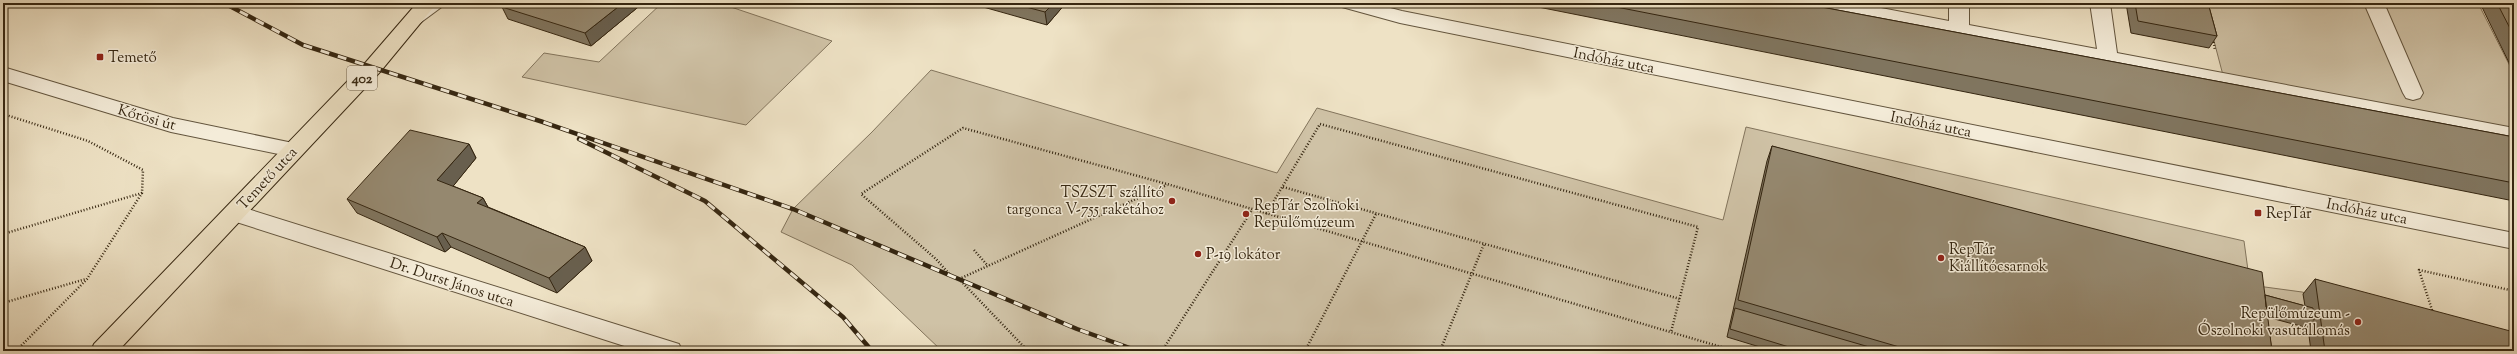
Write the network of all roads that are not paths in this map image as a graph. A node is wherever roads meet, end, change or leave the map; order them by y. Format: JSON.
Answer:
{"nodes":[{"id":1,"x":427,"y":3,"type":"edge"},
{"id":2,"x":440,"y":3,"type":"edge"},
{"id":3,"x":1349,"y":3,"type":"edge"},
{"id":4,"x":1824,"y":3,"type":"edge"},
{"id":5,"x":1959,"y":3,"type":"edge"},
{"id":6,"x":2100,"y":3,"type":"edge"},
{"id":7,"x":2374,"y":3,"type":"edge"},
{"id":8,"x":1401,"y":10,"type":"edge"},
{"id":9,"x":412,"y":22,"type":"junction"},
{"id":10,"x":1959,"y":29,"type":"junction"},
{"id":11,"x":2108,"y":57,"type":"junction"},
{"id":12,"x":3,"y":74,"type":"edge"},
{"id":13,"x":2413,"y":94,"type":"dead end"},
{"id":14,"x":2514,"y":134,"type":"edge"},
{"id":15,"x":293,"y":150,"type":"junction"},
{"id":16,"x":235,"y":213,"type":"junction"},
{"id":17,"x":2514,"y":241,"type":"edge"},
{"id":18,"x":103,"y":351,"type":"edge"},
{"id":19,"x":670,"y":351,"type":"edge"}],
"edges":[{"from":1,"to":9,"type":"main road","name":"Temető utca","number":"402"},
{"from":2,"to":9,"type":"lane"},
{"from":3,"to":8,"type":"street","name":"Indóház utca"},
{"from":4,"to":10,"type":"street"},
{"from":5,"to":10,"type":"street"},
{"from":6,"to":11,"type":"street"},
{"from":7,"to":13,"type":"street"},
{"from":8,"to":17,"type":"street","name":"Indóház utca"},
{"from":9,"to":15,"type":"main road","name":"Temető utca","number":"402"},
{"from":10,"to":11,"type":"street"},
{"from":11,"to":14,"type":"street"},
{"from":12,"to":15,"type":"street","name":"Kőrösi út"},
{"from":15,"to":16,"type":"main road","name":"Temető utca","number":"402"},
{"from":16,"to":18,"type":"main road","name":"Temető utca","number":"402"},
{"from":16,"to":19,"type":"street","name":"Dr. Durst János utca"}]}
